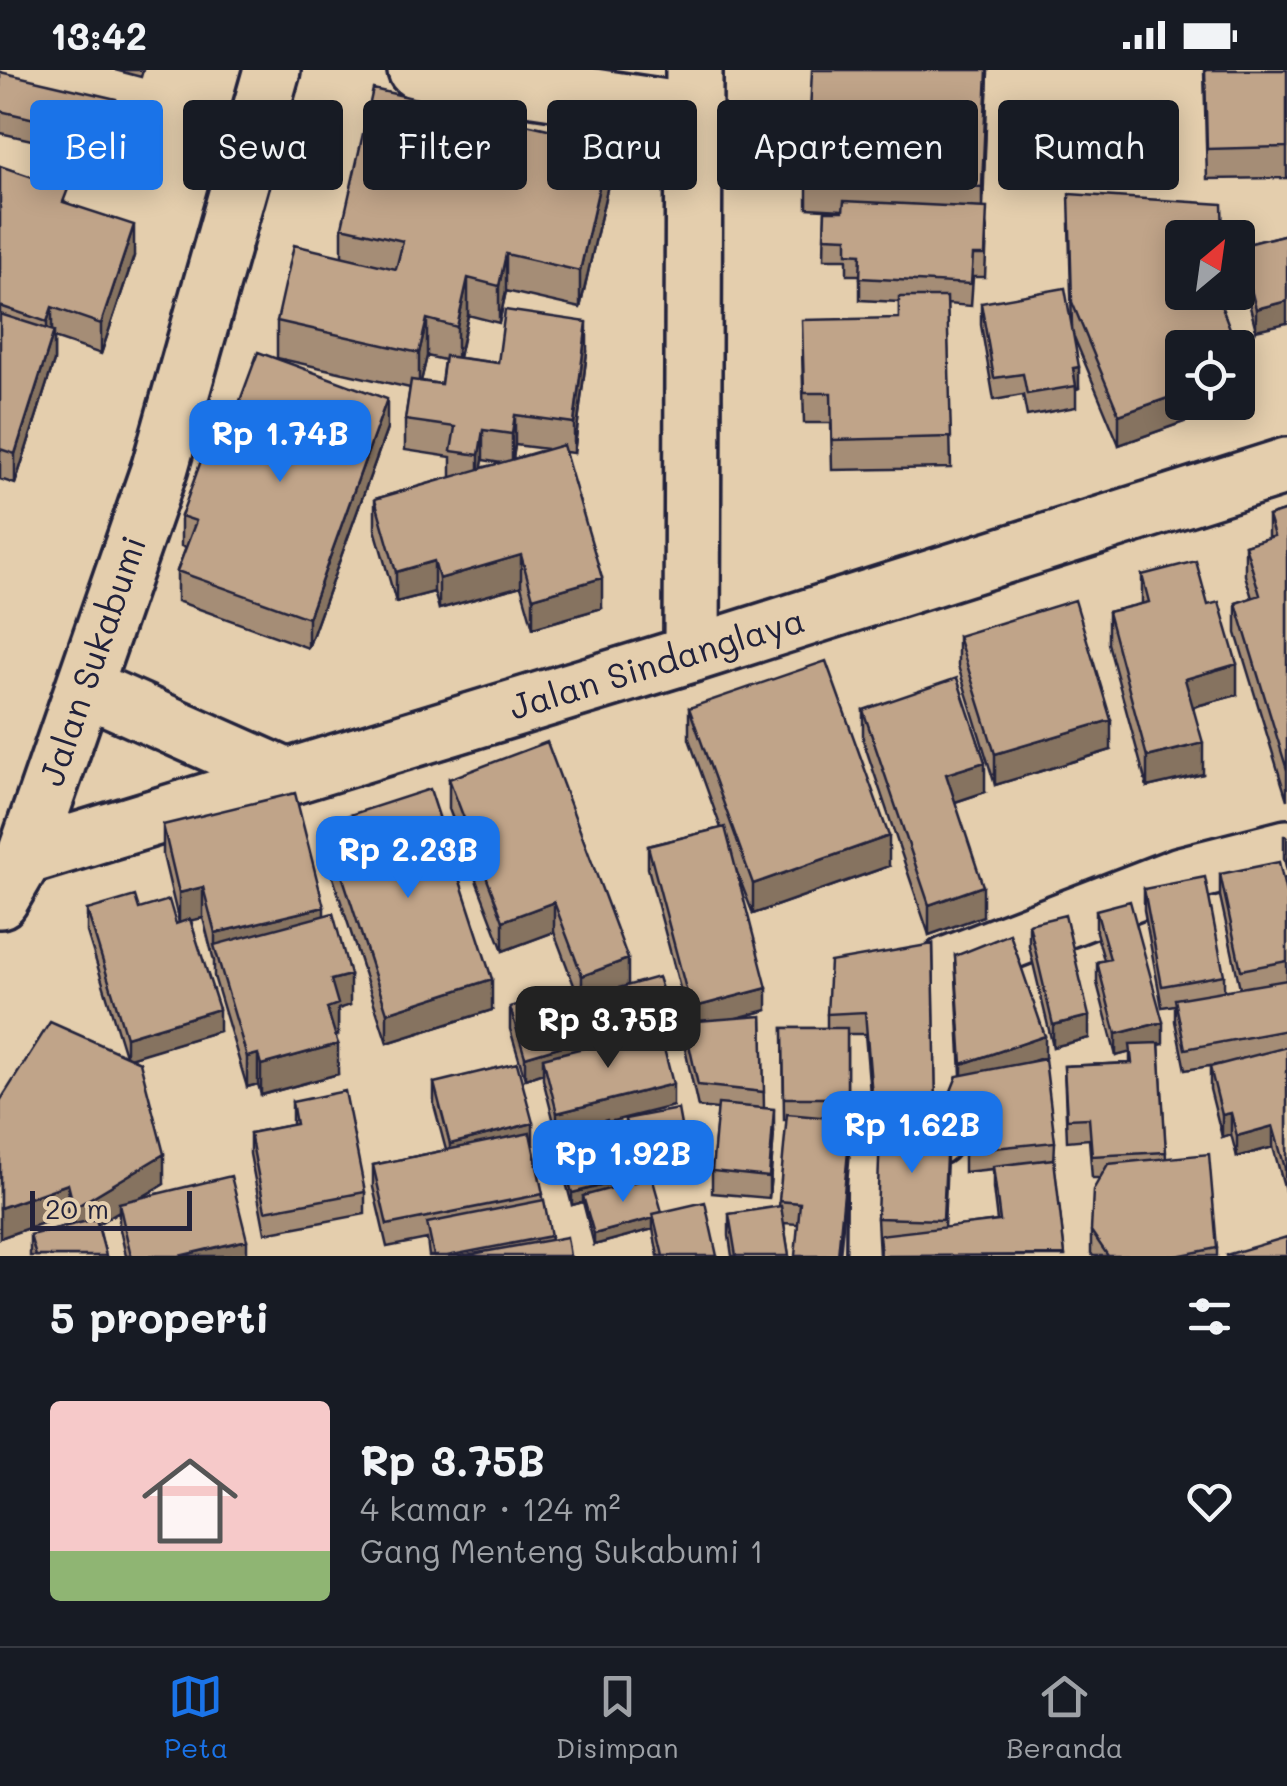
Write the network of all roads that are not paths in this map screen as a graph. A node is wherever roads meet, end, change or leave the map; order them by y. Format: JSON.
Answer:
{"nodes":[{"id":1,"x":272,"y":70,"type":"edge"},
{"id":2,"x":416,"y":70,"type":"edge"},
{"id":3,"x":693,"y":91,"type":"edge"},
{"id":4,"x":1287,"y":466,"type":"edge"},
{"id":5,"x":692,"y":654,"type":"junction"},
{"id":6,"x":84,"y":687,"type":"junction"},
{"id":7,"x":287,"y":777,"type":"junction"},
{"id":8,"x":1287,"y":848,"type":"edge"},
{"id":9,"x":12,"y":879,"type":"edge"},
{"id":10,"x":875,"y":1256,"type":"edge"}],
"edges":[{"from":1,"to":6,"type":"street","name":"Jalan Sukabumi"},
{"from":2,"to":3,"type":"street"},
{"from":3,"to":5,"type":"street"},
{"from":4,"to":5,"type":"street","name":"Jalan Sindanglaya"},
{"from":5,"to":7,"type":"street","name":"Jalan Sindanglaya"},
{"from":6,"to":7,"type":"street"},
{"from":6,"to":9,"type":"street","name":"Jalan Sukabumi"},
{"from":7,"to":9,"type":"street","name":"Jalan Sindanglaya"},
{"from":8,"to":10,"type":"street"}]}
